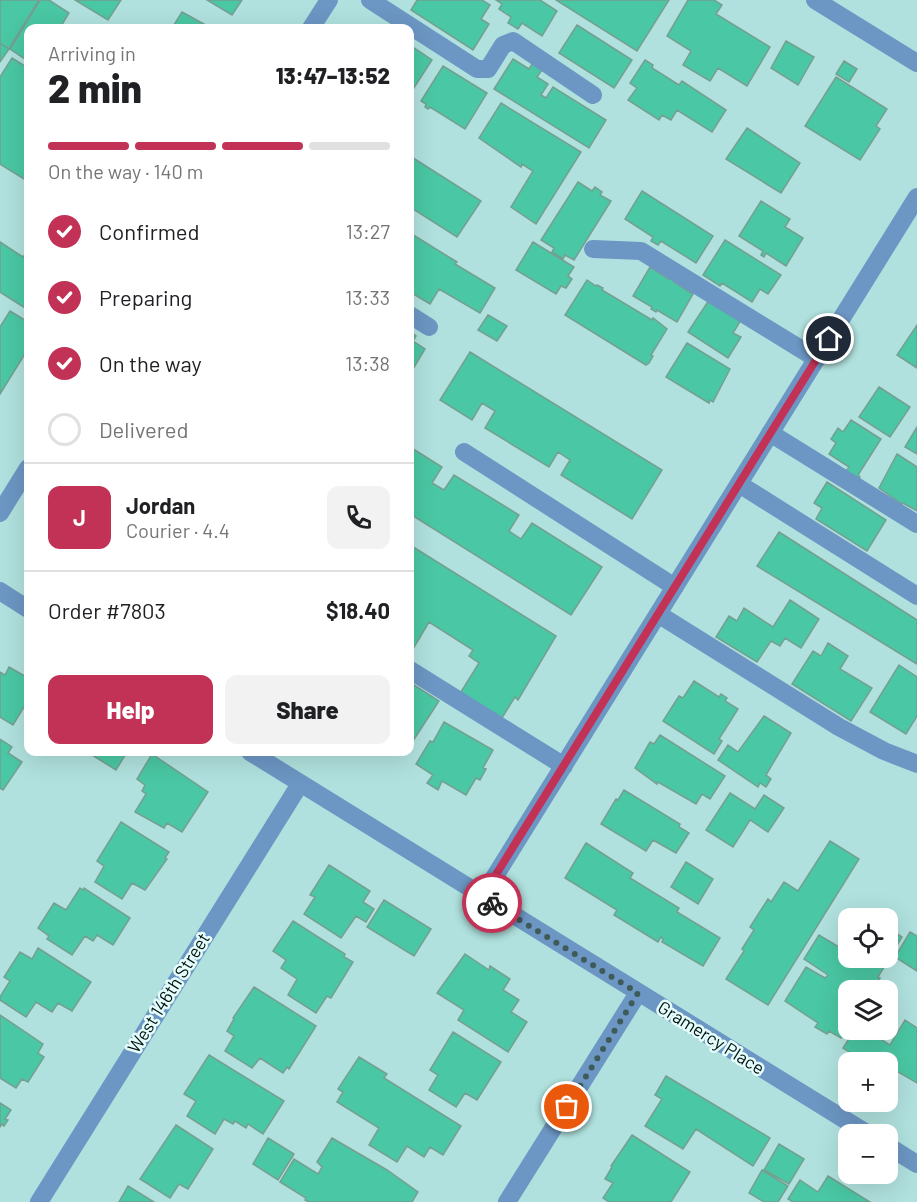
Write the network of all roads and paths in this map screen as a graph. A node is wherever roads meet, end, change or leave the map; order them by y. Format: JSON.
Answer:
{"nodes":[{"id":1,"x":329,"y":0,"type":"edge"},
{"id":2,"x":370,"y":0,"type":"edge"},
{"id":3,"x":815,"y":0,"type":"edge"},
{"id":4,"x":314,"y":24,"type":"edge"},
{"id":5,"x":407,"y":24,"type":"edge"},
{"id":6,"x":414,"y":28,"type":"edge"},
{"id":7,"x":917,"y":63,"type":"edge"},
{"id":8,"x":593,"y":95,"type":"dead end"},
{"id":9,"x":917,"y":197,"type":"edge"},
{"id":10,"x":593,"y":249,"type":"dead end"},
{"id":11,"x":414,"y":318,"type":"edge"},
{"id":12,"x":429,"y":327,"type":"dead end"},
{"id":13,"x":817,"y":359,"type":"junction"},
{"id":14,"x":770,"y":433,"type":"junction"},
{"id":15,"x":464,"y":452,"type":"dead end"},
{"id":16,"x":24,"y":474,"type":"edge"},
{"id":17,"x":739,"y":484,"type":"junction"},
{"id":18,"x":0,"y":513,"type":"edge"},
{"id":19,"x":917,"y":524,"type":"edge"},
{"id":20,"x":675,"y":587,"type":"junction"},
{"id":21,"x":0,"y":591,"type":"edge"},
{"id":22,"x":917,"y":596,"type":"edge"},
{"id":23,"x":24,"y":606,"type":"edge"},
{"id":24,"x":658,"y":614,"type":"junction"},
{"id":25,"x":414,"y":672,"type":"edge"},
{"id":26,"x":256,"y":756,"type":"edge"},
{"id":27,"x":917,"y":764,"type":"edge"},
{"id":28,"x":564,"y":766,"type":"junction"},
{"id":29,"x":300,"y":784,"type":"junction"},
{"id":30,"x":482,"y":897,"type":"junction"},
{"id":31,"x":638,"y":993,"type":"junction"},
{"id":32,"x":852,"y":1124,"type":"edge"},
{"id":33,"x":898,"y":1152,"type":"edge"},
{"id":34,"x":917,"y":1164,"type":"edge"},
{"id":35,"x":39,"y":1202,"type":"edge"},
{"id":36,"x":507,"y":1202,"type":"edge"}],
"edges":[{"from":1,"to":4,"type":"street"},
{"from":2,"to":5,"type":"street"},
{"from":3,"to":7,"type":"street"},
{"from":6,"to":8,"type":"street"},
{"from":9,"to":13,"type":"street"},
{"from":10,"to":13,"type":"street"},
{"from":11,"to":12,"type":"street"},
{"from":13,"to":14,"type":"street"},
{"from":14,"to":17,"type":"street"},
{"from":14,"to":19,"type":"street"},
{"from":15,"to":20,"type":"street"},
{"from":16,"to":18,"type":"street"},
{"from":17,"to":20,"type":"street"},
{"from":17,"to":22,"type":"street"},
{"from":20,"to":24,"type":"street"},
{"from":21,"to":23,"type":"street"},
{"from":24,"to":27,"type":"street"},
{"from":24,"to":28,"type":"street"},
{"from":25,"to":28,"type":"street"},
{"from":26,"to":29,"type":"street","name":"Gramercy Place"},
{"from":28,"to":30,"type":"street"},
{"from":29,"to":30,"type":"street","name":"Gramercy Place"},
{"from":29,"to":35,"type":"street","name":"West 146th Street"},
{"from":30,"to":31,"type":"street","name":"Gramercy Place"},
{"from":31,"to":32,"type":"street","name":"Gramercy Place"},
{"from":31,"to":36,"type":"street"},
{"from":33,"to":34,"type":"street"}]}
